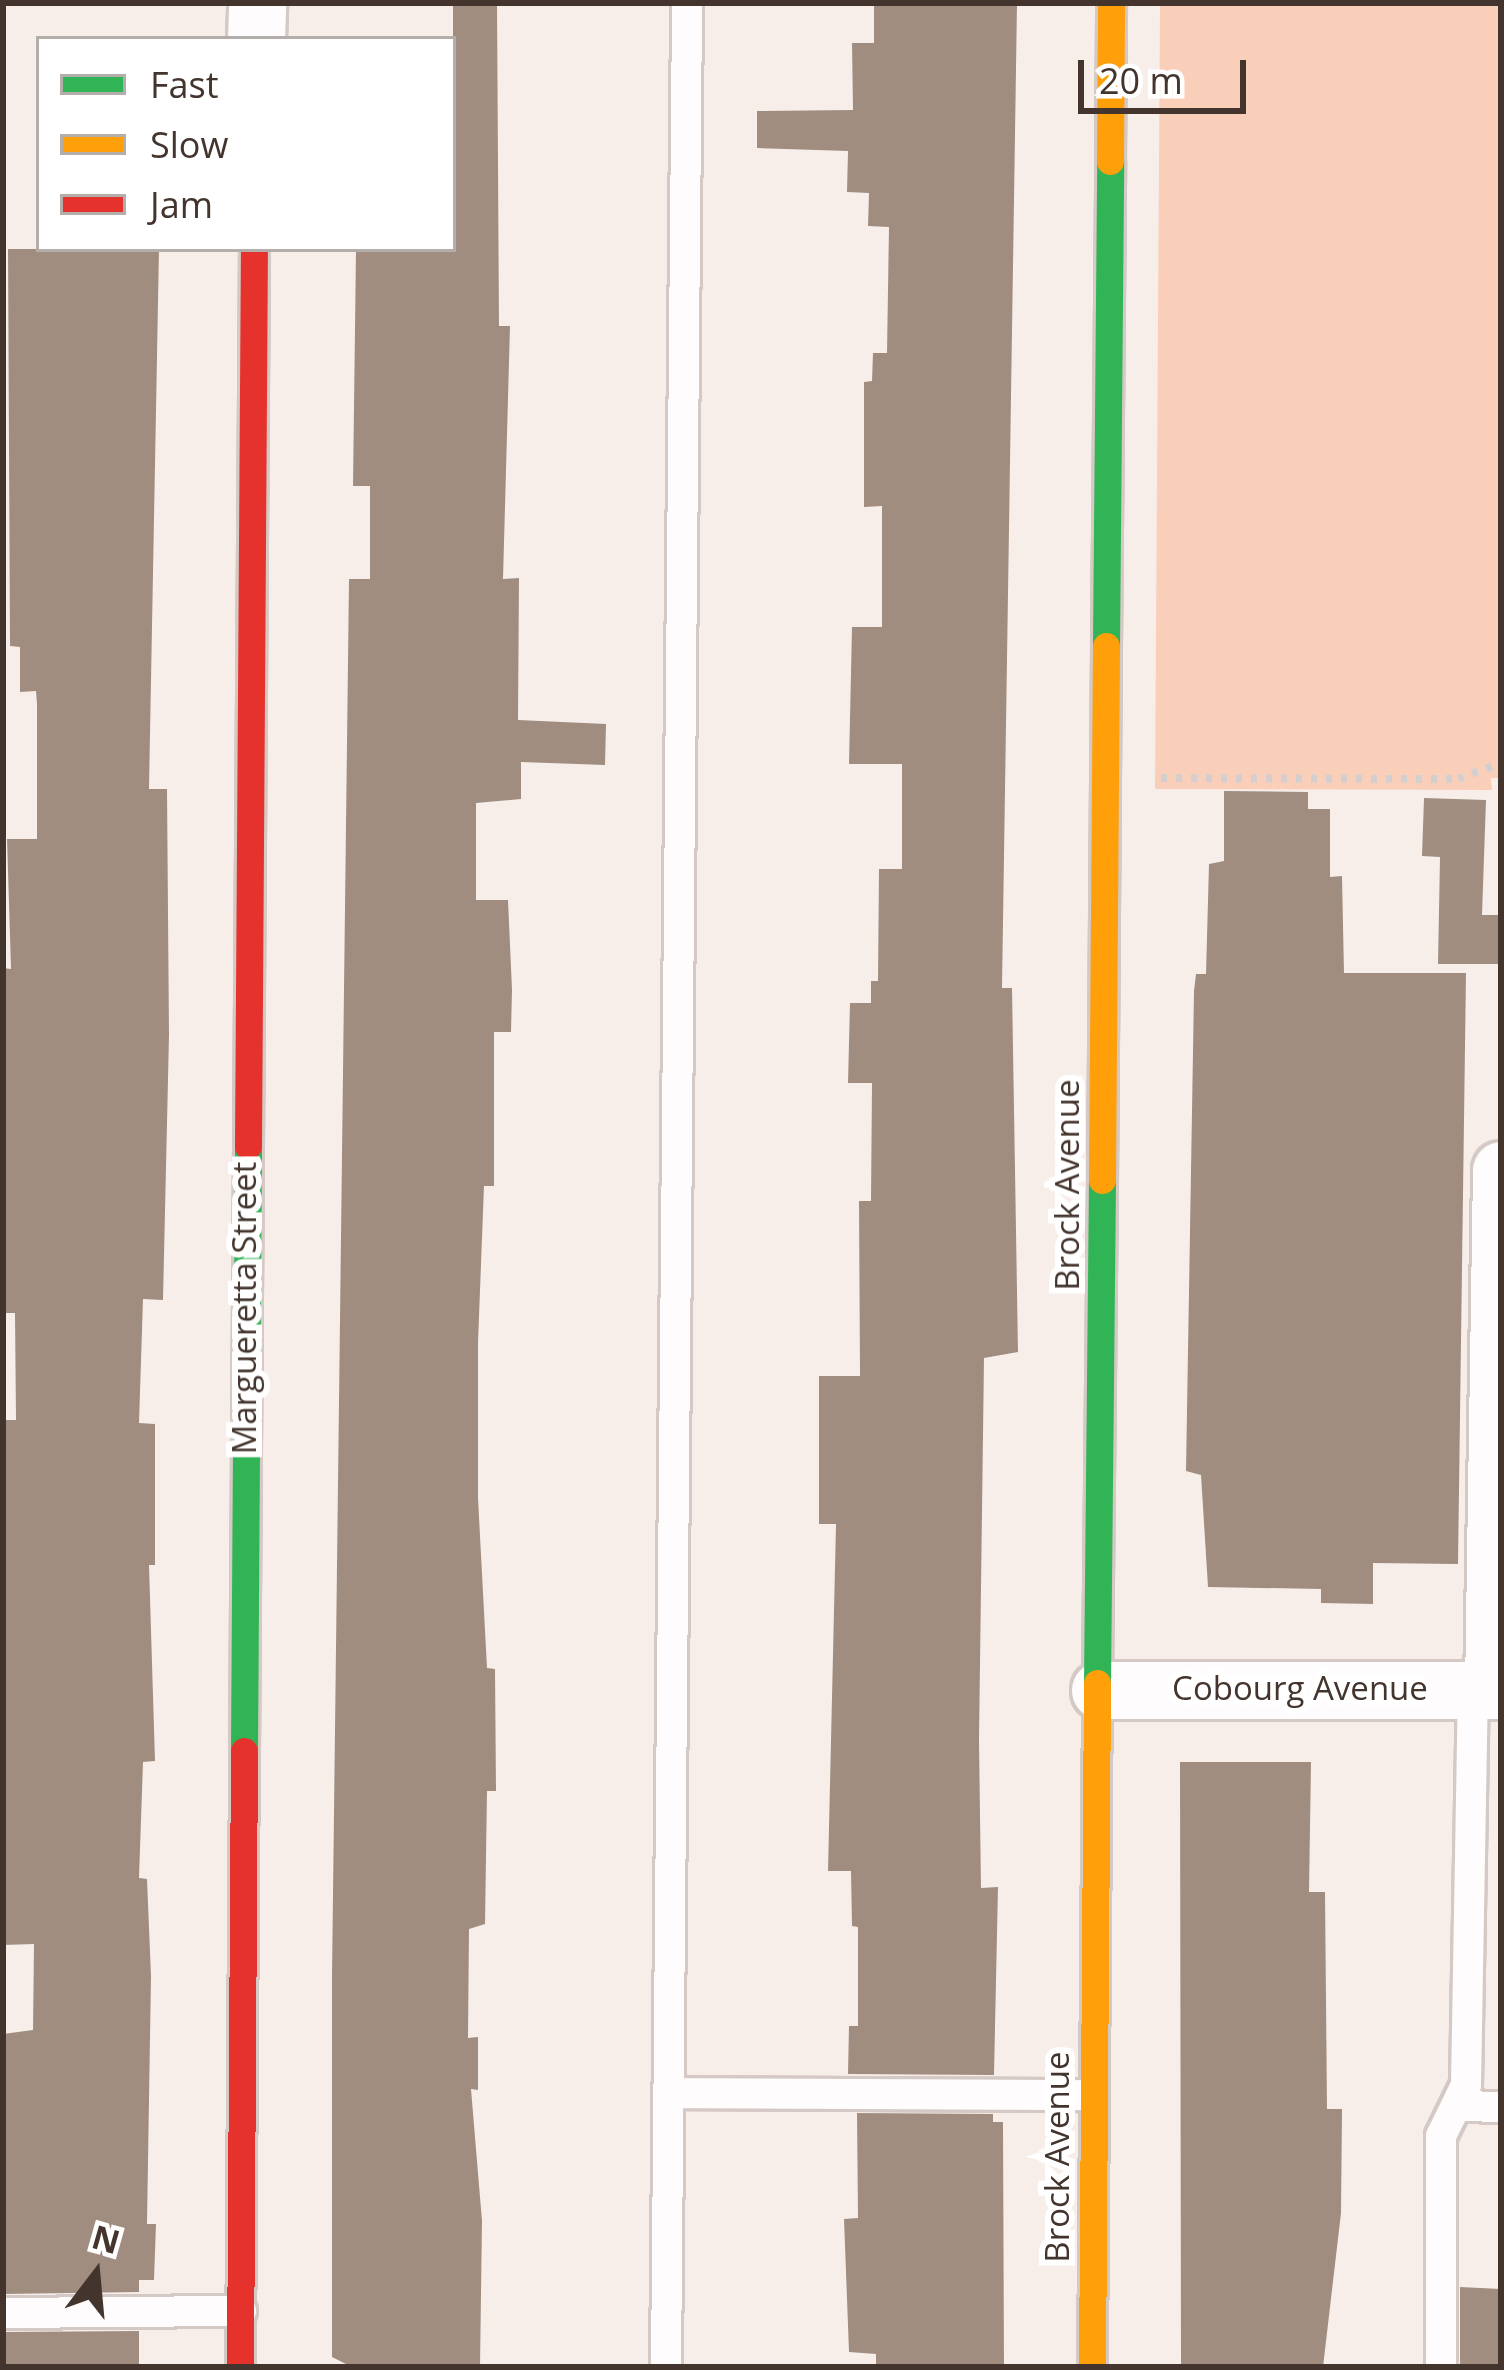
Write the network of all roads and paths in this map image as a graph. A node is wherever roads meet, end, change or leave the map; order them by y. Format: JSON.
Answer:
{"nodes":[{"id":1,"x":257,"y":3,"type":"edge"},
{"id":2,"x":687,"y":3,"type":"edge"},
{"id":3,"x":1111,"y":3,"type":"edge"},
{"id":4,"x":256,"y":36,"type":"edge"},
{"id":5,"x":254,"y":252,"type":"edge"},
{"id":6,"x":1501,"y":764,"type":"edge"},
{"id":7,"x":1148,"y":778,"type":"dead end"},
{"id":8,"x":1501,"y":1170,"type":"edge"},
{"id":9,"x":1500,"y":1295,"type":"edge"},
{"id":10,"x":1100,"y":1690,"type":"junction"},
{"id":11,"x":1489,"y":1690,"type":"edge"},
{"id":12,"x":670,"y":2093,"type":"junction"},
{"id":13,"x":1092,"y":2095,"type":"junction"},
{"id":14,"x":1461,"y":2106,"type":"junction"},
{"id":15,"x":1501,"y":2107,"type":"edge"},
{"id":16,"x":241,"y":2311,"type":"junction"},
{"id":17,"x":3,"y":2313,"type":"edge"},
{"id":18,"x":241,"y":2367,"type":"edge"},
{"id":19,"x":666,"y":2367,"type":"edge"},
{"id":20,"x":1092,"y":2367,"type":"edge"},
{"id":21,"x":1441,"y":2367,"type":"edge"}],
"edges":[{"from":1,"to":4,"type":"street"},
{"from":2,"to":12,"type":"lane"},
{"from":3,"to":10,"type":"street","name":"Brock Avenue"},
{"from":5,"to":16,"type":"street","name":"Margueretta Street"},
{"from":6,"to":7,"type":"path"},
{"from":8,"to":9,"type":"street"},
{"from":9,"to":11,"type":"street"},
{"from":10,"to":11,"type":"street","name":"Cobourg Avenue"},
{"from":10,"to":13,"type":"street","name":"Brock Avenue"},
{"from":11,"to":14,"type":"lane"},
{"from":12,"to":13,"type":"lane"},
{"from":12,"to":19,"type":"lane"},
{"from":13,"to":20,"type":"street","name":"Brock Avenue"},
{"from":14,"to":15,"type":"lane"},
{"from":14,"to":21,"type":"lane"},
{"from":16,"to":17,"type":"lane"},
{"from":16,"to":18,"type":"street","name":"Margueretta Street"}]}
